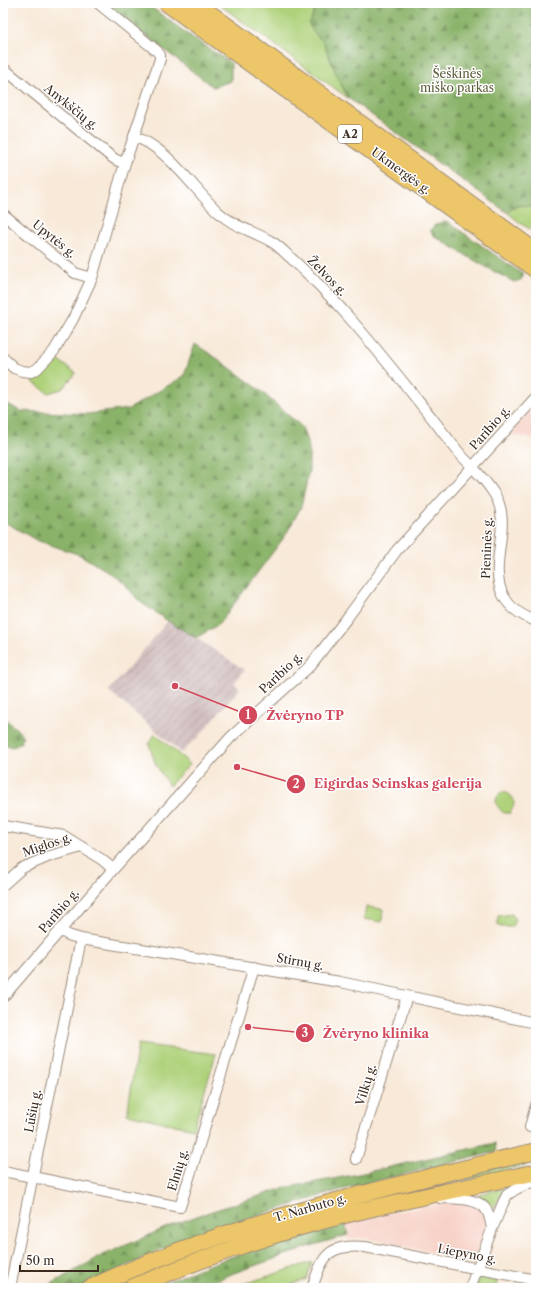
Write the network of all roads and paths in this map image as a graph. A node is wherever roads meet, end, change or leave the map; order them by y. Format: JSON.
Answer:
{"nodes":[{"id":1,"x":98,"y":3,"type":"edge"},
{"id":2,"x":168,"y":3,"type":"edge"},
{"id":3,"x":194,"y":3,"type":"edge"},
{"id":4,"x":3,"y":68,"type":"edge"},
{"id":5,"x":134,"y":137,"type":"junction"},
{"id":6,"x":124,"y":163,"type":"junction"},
{"id":7,"x":3,"y":214,"type":"edge"},
{"id":8,"x":512,"y":236,"type":"junction"},
{"id":9,"x":536,"y":248,"type":"edge"},
{"id":10,"x":536,"y":253,"type":"edge"},
{"id":11,"x":536,"y":269,"type":"edge"},
{"id":12,"x":92,"y":278,"type":"junction"},
{"id":13,"x":3,"y":358,"type":"edge"},
{"id":14,"x":536,"y":397,"type":"edge"},
{"id":15,"x":473,"y":467,"type":"junction"},
{"id":16,"x":536,"y":621,"type":"edge"},
{"id":17,"x":3,"y":826,"type":"edge"},
{"id":18,"x":82,"y":847,"type":"junction"},
{"id":19,"x":113,"y":869,"type":"junction"},
{"id":20,"x":3,"y":885,"type":"edge"},
{"id":21,"x":60,"y":930,"type":"junction"},
{"id":22,"x":81,"y":938,"type":"junction"},
{"id":23,"x":254,"y":967,"type":"junction"},
{"id":24,"x":407,"y":996,"type":"junction"},
{"id":25,"x":3,"y":997,"type":"edge"},
{"id":26,"x":536,"y":1023,"type":"edge"},
{"id":27,"x":536,"y":1105,"type":"edge"},
{"id":28,"x":530,"y":1127,"type":"dead end"},
{"id":29,"x":536,"y":1151,"type":"edge"},
{"id":30,"x":356,"y":1159,"type":"dead end"},
{"id":31,"x":3,"y":1171,"type":"edge"},
{"id":32,"x":536,"y":1172,"type":"edge"},
{"id":33,"x":33,"y":1178,"type":"junction"},
{"id":34,"x":536,"y":1180,"type":"edge"},
{"id":35,"x":424,"y":1196,"type":"junction"},
{"id":36,"x":492,"y":1229,"type":"junction"},
{"id":37,"x":477,"y":1269,"type":"junction"},
{"id":38,"x":536,"y":1280,"type":"edge"},
{"id":39,"x":10,"y":1288,"type":"edge"},
{"id":40,"x":90,"y":1288,"type":"edge"},
{"id":41,"x":131,"y":1288,"type":"edge"},
{"id":42,"x":312,"y":1288,"type":"edge"},
{"id":43,"x":470,"y":1288,"type":"edge"}],
"edges":[{"from":1,"to":5,"type":"street"},
{"from":2,"to":11,"type":"highway","name":"Ukmergės g.","number":"A2"},
{"from":3,"to":8,"type":"highway","name":"Ukmergės g.","number":"A2"},
{"from":4,"to":6,"type":"street","name":"Anykščių g."},
{"from":5,"to":6,"type":"street"},
{"from":5,"to":15,"type":"street","name":"Želvos g."},
{"from":6,"to":12,"type":"street"},
{"from":7,"to":12,"type":"street","name":"Upytės g."},
{"from":8,"to":9,"type":"highway"},
{"from":8,"to":10,"type":"highway","name":"Ukmergės g.","number":"A2"},
{"from":12,"to":13,"type":"street"},
{"from":14,"to":15,"type":"street","name":"Paribio g."},
{"from":15,"to":16,"type":"street","name":"Pieninės g."},
{"from":15,"to":19,"type":"street","name":"Paribio g."},
{"from":17,"to":18,"type":"street","name":"Miglos g."},
{"from":18,"to":19,"type":"street","name":"Miglos g."},
{"from":18,"to":20,"type":"street","name":"Miglos g."},
{"from":19,"to":21,"type":"street","name":"Paribio g."},
{"from":21,"to":22,"type":"street","name":"Stirnų g."},
{"from":21,"to":25,"type":"street","name":"Paribio g."},
{"from":22,"to":23,"type":"street","name":"Stirnų g."},
{"from":22,"to":33,"type":"street","name":"Lūšių g."},
{"from":23,"to":24,"type":"street","name":"Stirnų g."},
{"from":23,"to":33,"type":"street","name":"Elnių g."},
{"from":24,"to":26,"type":"street","name":"Stirnų g."},
{"from":24,"to":30,"type":"street","name":"Vilkų g."},
{"from":27,"to":28,"type":"street"},
{"from":29,"to":40,"type":"main road","name":"T. Narbuto g."},
{"from":31,"to":33,"type":"street","name":"Elnių g."},
{"from":32,"to":35,"type":"main road","name":"T. Narbuto g."},
{"from":33,"to":39,"type":"street","name":"Lūšių g."},
{"from":34,"to":36,"type":"street"},
{"from":35,"to":36,"type":"street"},
{"from":35,"to":41,"type":"main road","name":"T. Narbuto g."},
{"from":36,"to":37,"type":"street"},
{"from":37,"to":38,"type":"street","name":"Liepyno g."},
{"from":37,"to":42,"type":"street","name":"Liepyno g."},
{"from":37,"to":43,"type":"street"}]}
